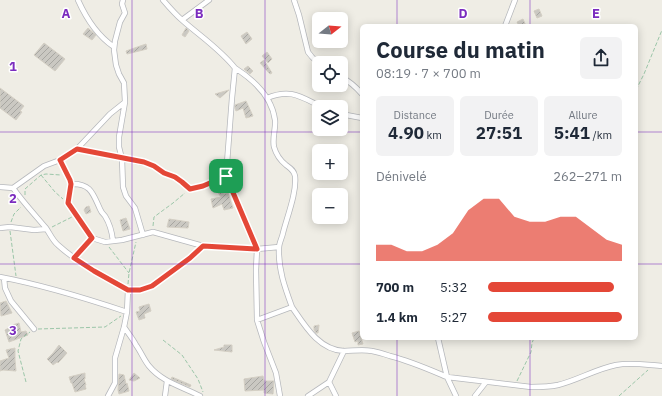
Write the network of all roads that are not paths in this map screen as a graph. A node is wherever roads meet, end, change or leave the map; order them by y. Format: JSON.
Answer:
{"nodes":[{"id":1,"x":78,"y":0,"type":"edge"},
{"id":2,"x":124,"y":0,"type":"edge"},
{"id":3,"x":162,"y":0,"type":"edge"},
{"id":4,"x":209,"y":0,"type":"edge"},
{"id":5,"x":294,"y":0,"type":"edge"},
{"id":6,"x":515,"y":0,"type":"edge"},
{"id":7,"x":182,"y":20,"type":"junction"},
{"id":8,"x":506,"y":24,"type":"edge"},
{"id":9,"x":114,"y":47,"type":"junction"},
{"id":10,"x":312,"y":57,"type":"edge"},
{"id":11,"x":235,"y":68,"type":"junction"},
{"id":12,"x":348,"y":80,"type":"edge"},
{"id":13,"x":360,"y":92,"type":"edge"},
{"id":14,"x":267,"y":98,"type":"junction"},
{"id":15,"x":125,"y":102,"type":"junction"},
{"id":16,"x":312,"y":102,"type":"edge"},
{"id":17,"x":348,"y":115,"type":"edge"},
{"id":18,"x":360,"y":118,"type":"edge"},
{"id":19,"x":77,"y":149,"type":"junction"},
{"id":20,"x":122,"y":159,"type":"junction"},
{"id":21,"x":60,"y":160,"type":"junction"},
{"id":22,"x":71,"y":184,"type":"junction"},
{"id":23,"x":0,"y":187,"type":"edge"},
{"id":24,"x":13,"y":188,"type":"junction"},
{"id":25,"x":190,"y":189,"type":"road end"},
{"id":26,"x":0,"y":228,"type":"edge"},
{"id":27,"x":46,"y":229,"type":"junction"},
{"id":28,"x":140,"y":236,"type":"junction"},
{"id":29,"x":113,"y":241,"type":"junction"},
{"id":30,"x":203,"y":246,"type":"junction"},
{"id":31,"x":279,"y":247,"type":"junction"},
{"id":32,"x":257,"y":249,"type":"junction"},
{"id":33,"x":2,"y":277,"type":"edge"},
{"id":34,"x":128,"y":290,"type":"junction"},
{"id":35,"x":292,"y":307,"type":"junction"},
{"id":36,"x":127,"y":312,"type":"junction"},
{"id":37,"x":257,"y":320,"type":"junction"},
{"id":38,"x":124,"y":327,"type":"junction"},
{"id":39,"x":34,"y":329,"type":"road end"},
{"id":40,"x":438,"y":340,"type":"edge"},
{"id":41,"x":344,"y":351,"type":"junction"},
{"id":42,"x":662,"y":366,"type":"edge"},
{"id":43,"x":447,"y":377,"type":"junction"},
{"id":44,"x":167,"y":381,"type":"junction"},
{"id":45,"x":329,"y":382,"type":"junction"},
{"id":46,"x":486,"y":382,"type":"junction"},
{"id":47,"x":108,"y":396,"type":"edge"},
{"id":48,"x":165,"y":396,"type":"edge"},
{"id":49,"x":200,"y":396,"type":"edge"},
{"id":50,"x":280,"y":396,"type":"edge"},
{"id":51,"x":308,"y":396,"type":"edge"},
{"id":52,"x":336,"y":396,"type":"edge"},
{"id":53,"x":456,"y":396,"type":"edge"},
{"id":54,"x":475,"y":396,"type":"edge"}],
"edges":[{"from":1,"to":9,"type":"street"},
{"from":2,"to":9,"type":"street"},
{"from":3,"to":7,"type":"street"},
{"from":4,"to":7,"type":"street"},
{"from":5,"to":10,"type":"street"},
{"from":6,"to":8,"type":"street"},
{"from":7,"to":11,"type":"street"},
{"from":9,"to":15,"type":"street"},
{"from":11,"to":14,"type":"street"},
{"from":11,"to":32,"type":"street"},
{"from":12,"to":13,"type":"street"},
{"from":14,"to":16,"type":"street"},
{"from":14,"to":31,"type":"street"},
{"from":15,"to":19,"type":"street"},
{"from":15,"to":20,"type":"street"},
{"from":17,"to":18,"type":"street"},
{"from":19,"to":20,"type":"street"},
{"from":19,"to":21,"type":"street"},
{"from":20,"to":25,"type":"street"},
{"from":20,"to":28,"type":"street"},
{"from":21,"to":22,"type":"street"},
{"from":21,"to":24,"type":"street"},
{"from":22,"to":29,"type":"street"},
{"from":22,"to":29,"type":"street"},
{"from":23,"to":24,"type":"street"},
{"from":24,"to":27,"type":"street"},
{"from":26,"to":27,"type":"street"},
{"from":27,"to":34,"type":"street"},
{"from":28,"to":29,"type":"street"},
{"from":28,"to":30,"type":"street"},
{"from":30,"to":32,"type":"street"},
{"from":30,"to":34,"type":"street"},
{"from":31,"to":32,"type":"street"},
{"from":31,"to":35,"type":"street"},
{"from":32,"to":37,"type":"street"},
{"from":33,"to":36,"type":"street"},
{"from":33,"to":39,"type":"street"},
{"from":34,"to":36,"type":"street"},
{"from":35,"to":37,"type":"street"},
{"from":35,"to":41,"type":"street"},
{"from":36,"to":38,"type":"street"},
{"from":37,"to":50,"type":"street"},
{"from":38,"to":44,"type":"street"},
{"from":38,"to":47,"type":"street"},
{"from":40,"to":43,"type":"street"},
{"from":41,"to":43,"type":"street"},
{"from":41,"to":45,"type":"street"},
{"from":42,"to":46,"type":"street"},
{"from":43,"to":46,"type":"street"},
{"from":43,"to":53,"type":"street"},
{"from":44,"to":48,"type":"street"},
{"from":44,"to":49,"type":"street"},
{"from":45,"to":51,"type":"street"},
{"from":45,"to":52,"type":"street"},
{"from":46,"to":54,"type":"street"}]}
